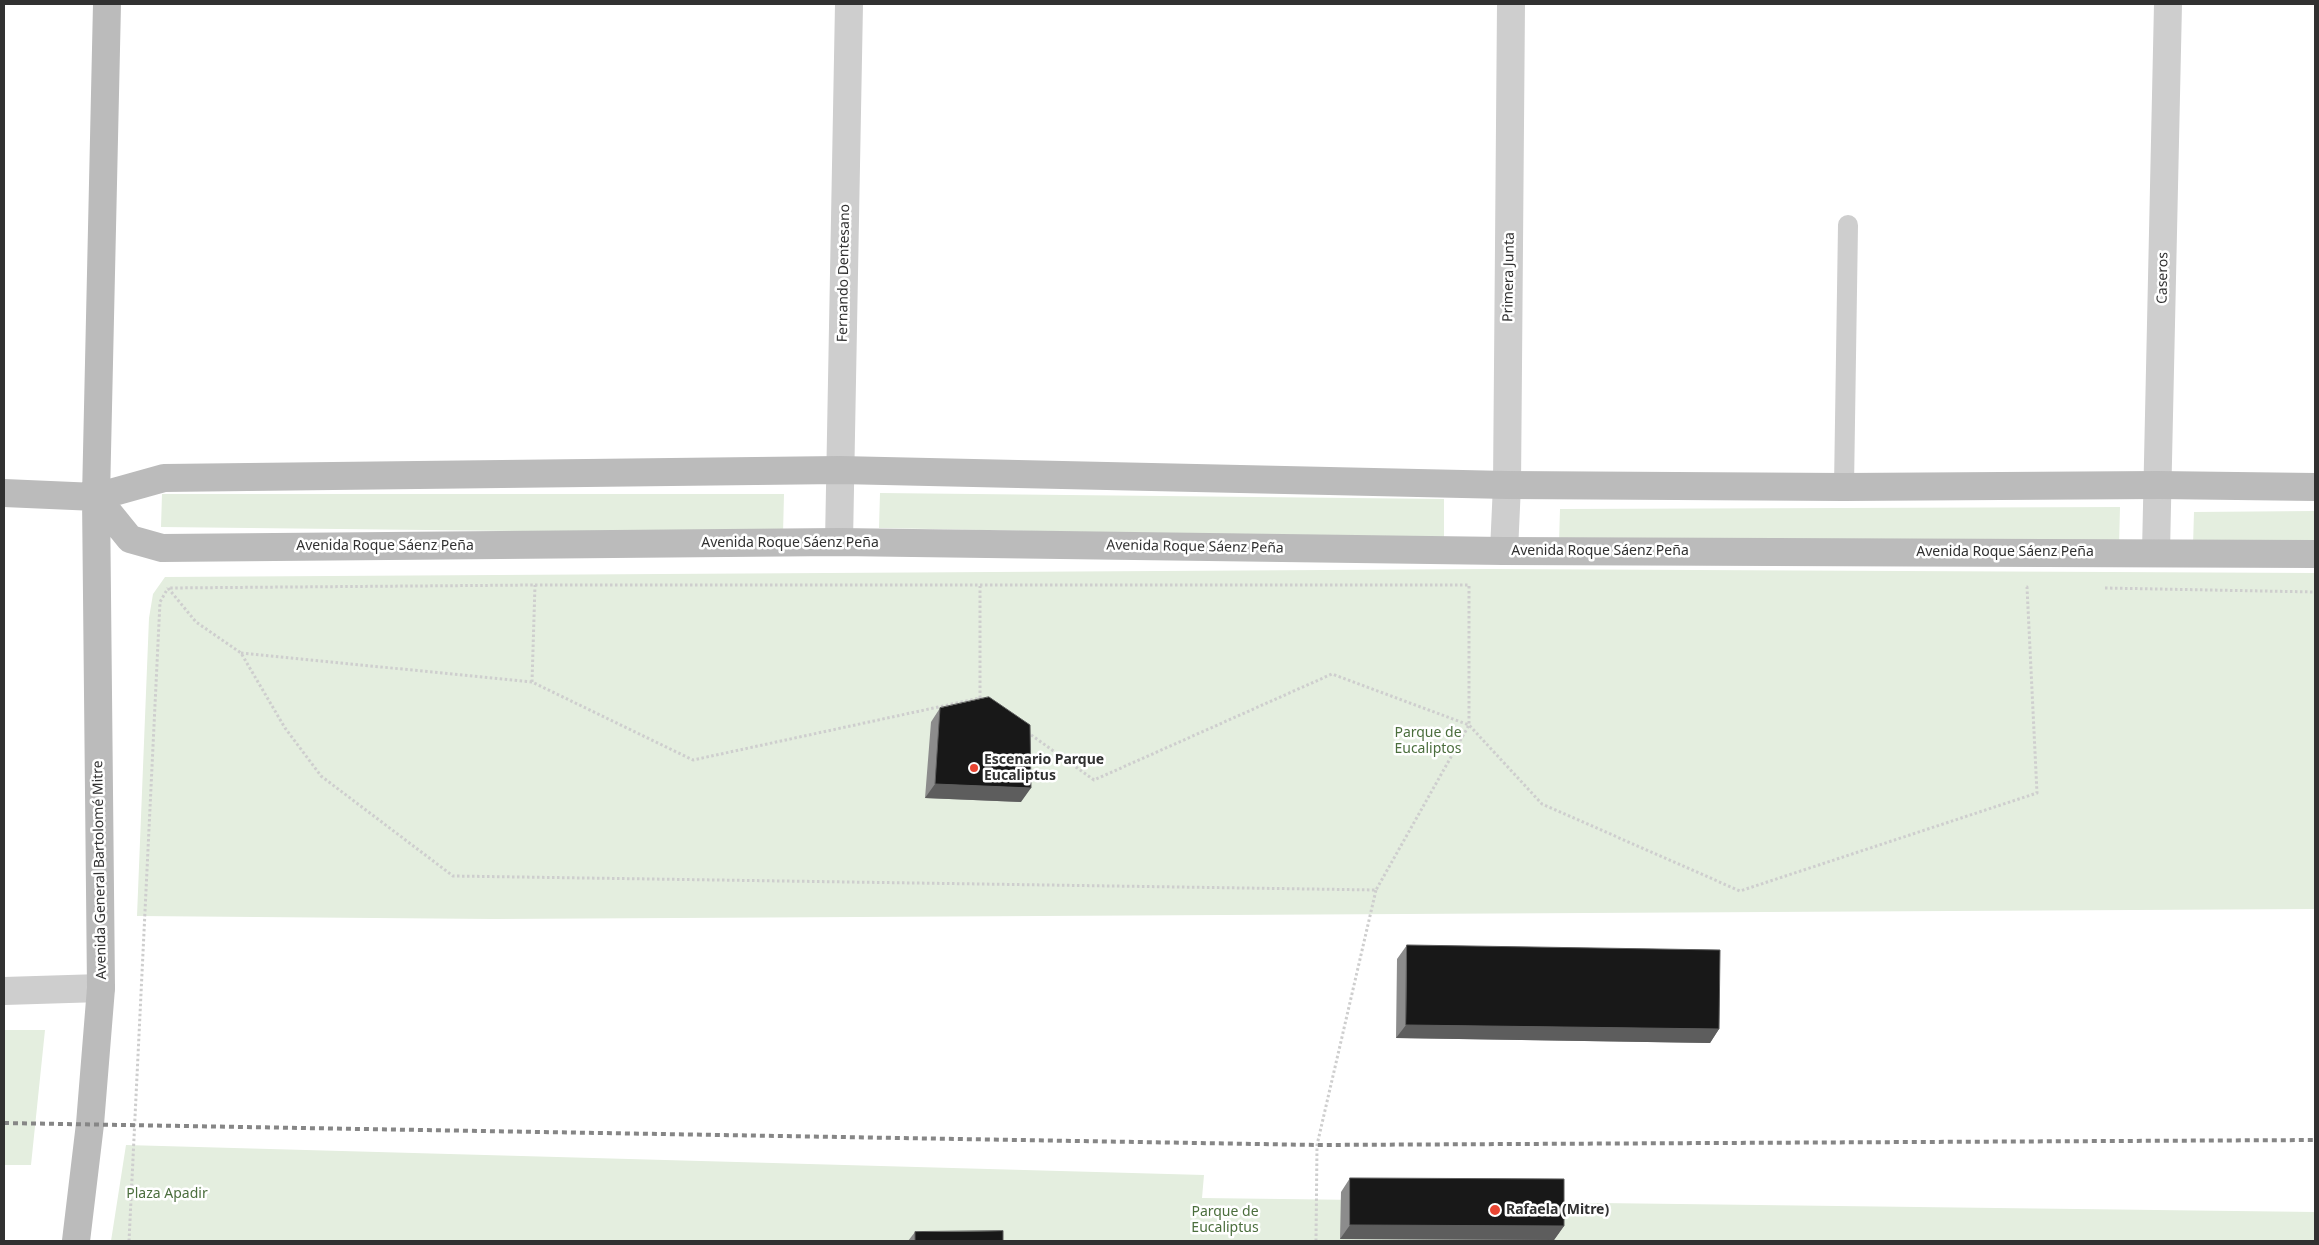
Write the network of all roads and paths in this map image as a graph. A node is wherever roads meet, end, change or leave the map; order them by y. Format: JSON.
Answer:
{"nodes":[{"id":1,"x":107,"y":4,"type":"edge"},
{"id":2,"x":849,"y":4,"type":"edge"},
{"id":3,"x":1511,"y":4,"type":"edge"},
{"id":4,"x":2168,"y":4,"type":"edge"},
{"id":5,"x":1848,"y":225,"type":"dead end"},
{"id":6,"x":840,"y":470,"type":"junction"},
{"id":7,"x":1507,"y":485,"type":"junction"},
{"id":8,"x":2158,"y":485,"type":"junction"},
{"id":9,"x":1844,"y":487,"type":"junction"},
{"id":10,"x":2315,"y":487,"type":"edge"},
{"id":11,"x":4,"y":493,"type":"edge"},
{"id":12,"x":96,"y":497,"type":"junction"},
{"id":13,"x":839,"y":542,"type":"junction"},
{"id":14,"x":1504,"y":551,"type":"junction"},
{"id":15,"x":2156,"y":552,"type":"junction"},
{"id":16,"x":2315,"y":554,"type":"edge"},
{"id":17,"x":535,"y":585,"type":"junction"},
{"id":18,"x":1469,"y":585,"type":"junction"},
{"id":19,"x":1479,"y":585,"type":"dead end"},
{"id":20,"x":980,"y":586,"type":"junction"},
{"id":21,"x":2017,"y":587,"type":"dead end"},
{"id":22,"x":2027,"y":587,"type":"junction"},
{"id":23,"x":2037,"y":587,"type":"dead end"},
{"id":24,"x":168,"y":588,"type":"junction"},
{"id":25,"x":2097,"y":588,"type":"dead end"},
{"id":26,"x":2315,"y":592,"type":"edge"},
{"id":27,"x":241,"y":653,"type":"junction"},
{"id":28,"x":532,"y":682,"type":"junction"},
{"id":29,"x":980,"y":698,"type":"junction"},
{"id":30,"x":987,"y":704,"type":"edge"},
{"id":31,"x":1469,"y":725,"type":"junction"},
{"id":32,"x":1025,"y":731,"type":"edge"},
{"id":33,"x":1376,"y":890,"type":"junction"},
{"id":34,"x":101,"y":988,"type":"junction"},
{"id":35,"x":4,"y":990,"type":"edge"},
{"id":36,"x":76,"y":1241,"type":"edge"},
{"id":37,"x":129,"y":1241,"type":"edge"},
{"id":38,"x":1316,"y":1241,"type":"edge"}],
"edges":[{"from":1,"to":12,"type":"street","name":"Avenida General Bartolomé Mitre"},
{"from":2,"to":6,"type":"street","name":"Fernando Dentesano"},
{"from":3,"to":7,"type":"street","name":"Primera Junta"},
{"from":4,"to":8,"type":"street","name":"Caseros"},
{"from":5,"to":9,"type":"lane"},
{"from":6,"to":7,"type":"street"},
{"from":6,"to":12,"type":"street"},
{"from":6,"to":13,"type":"street","name":"Fernando Dentesano"},
{"from":7,"to":9,"type":"street"},
{"from":7,"to":14,"type":"street","name":"Primera Junta"},
{"from":8,"to":9,"type":"street"},
{"from":8,"to":10,"type":"street"},
{"from":8,"to":15,"type":"street","name":"Caseros"},
{"from":11,"to":12,"type":"street"},
{"from":12,"to":13,"type":"street","name":"Avenida Roque Sáenz Peña"},
{"from":12,"to":34,"type":"street","name":"Avenida General Bartolomé Mitre"},
{"from":13,"to":14,"type":"street","name":"Avenida Roque Sáenz Peña"},
{"from":14,"to":15,"type":"street","name":"Avenida Roque Sáenz Peña"},
{"from":15,"to":16,"type":"street","name":"Avenida Roque Sáenz Peña"},
{"from":17,"to":20,"type":"path"},
{"from":17,"to":24,"type":"path"},
{"from":17,"to":28,"type":"path"},
{"from":18,"to":19,"type":"path"},
{"from":18,"to":20,"type":"path"},
{"from":18,"to":31,"type":"path"},
{"from":20,"to":29,"type":"path"},
{"from":21,"to":22,"type":"path"},
{"from":22,"to":23,"type":"path"},
{"from":22,"to":31,"type":"path"},
{"from":24,"to":27,"type":"path"},
{"from":24,"to":37,"type":"path"},
{"from":25,"to":26,"type":"path"},
{"from":27,"to":28,"type":"path"},
{"from":27,"to":33,"type":"path"},
{"from":28,"to":29,"type":"path"},
{"from":29,"to":30,"type":"path"},
{"from":31,"to":32,"type":"path"},
{"from":31,"to":33,"type":"path"},
{"from":33,"to":38,"type":"path"},
{"from":34,"to":35,"type":"street"},
{"from":34,"to":36,"type":"street","name":"Avenida General Bartolomé Mitre"}]}
